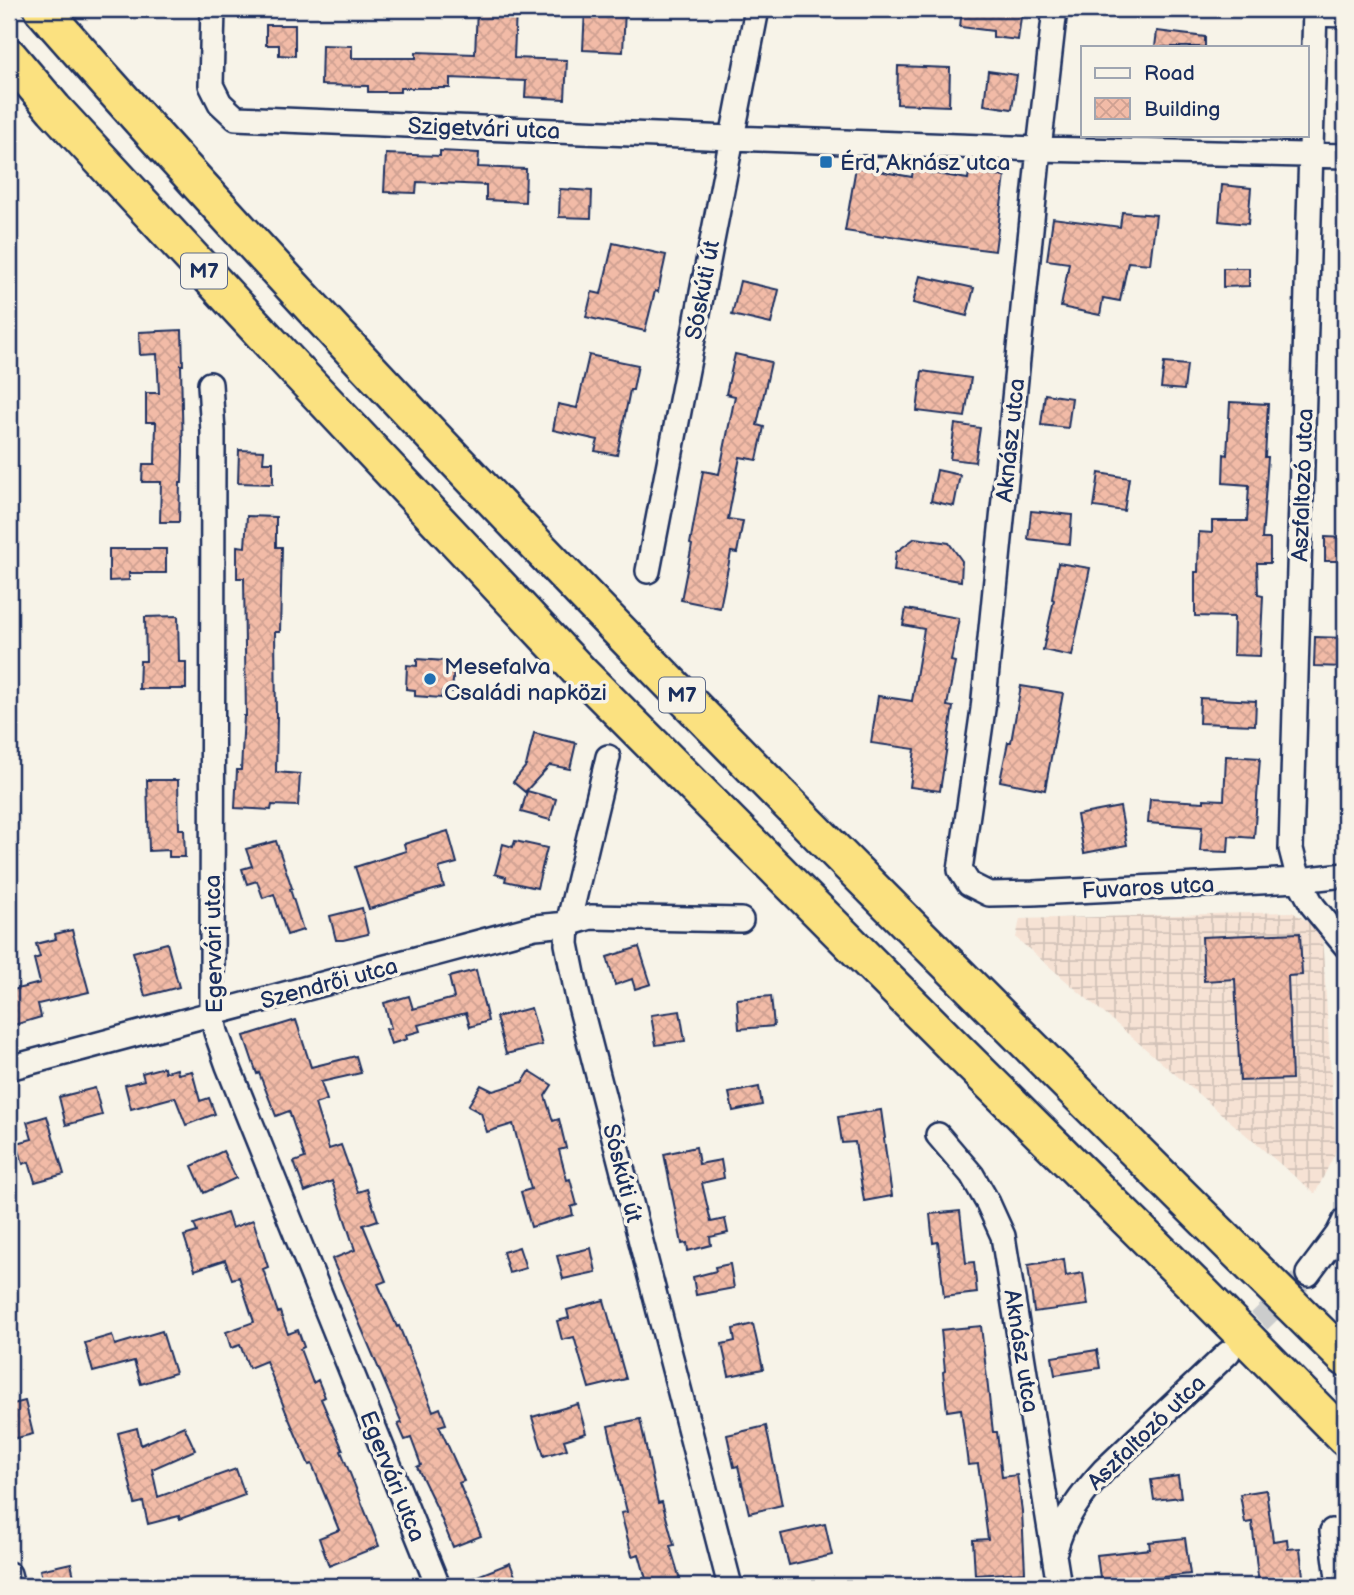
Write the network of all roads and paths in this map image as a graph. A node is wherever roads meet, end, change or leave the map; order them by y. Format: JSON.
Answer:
{"nodes":[{"id":1,"x":42,"y":9,"type":"edge"},
{"id":2,"x":213,"y":9,"type":"edge"},
{"id":3,"x":757,"y":9,"type":"edge"},
{"id":4,"x":1055,"y":9,"type":"edge"},
{"id":5,"x":1315,"y":11,"type":"edge"},
{"id":6,"x":1345,"y":15,"type":"edge"},
{"id":7,"x":9,"y":56,"type":"edge"},
{"id":8,"x":731,"y":138,"type":"junction"},
{"id":9,"x":1039,"y":149,"type":"junction"},
{"id":10,"x":1311,"y":155,"type":"junction"},
{"id":11,"x":1345,"y":156,"type":"edge"},
{"id":12,"x":210,"y":384,"type":"dead end"},
{"id":13,"x":648,"y":572,"type":"dead end"},
{"id":14,"x":608,"y":757,"type":"dead end"},
{"id":15,"x":960,"y":870,"type":"joint"},
{"id":16,"x":1345,"y":875,"type":"edge"},
{"id":17,"x":1299,"y":880,"type":"junction"},
{"id":18,"x":741,"y":920,"type":"dead end"},
{"id":19,"x":568,"y":924,"type":"junction"},
{"id":20,"x":1345,"y":945,"type":"edge"},
{"id":21,"x":212,"y":1014,"type":"junction"},
{"id":22,"x":9,"y":1069,"type":"edge"},
{"id":23,"x":938,"y":1135,"type":"dead end"},
{"id":24,"x":1345,"y":1220,"type":"edge"},
{"id":25,"x":1308,"y":1274,"type":"tunnel mouth"},
{"id":26,"x":1228,"y":1353,"type":"tunnel mouth"},
{"id":27,"x":1345,"y":1359,"type":"edge"},
{"id":28,"x":1345,"y":1438,"type":"edge"},
{"id":29,"x":1332,"y":1531,"type":"dead end"},
{"id":30,"x":1055,"y":1554,"type":"junction"},
{"id":31,"x":9,"y":1574,"type":"edge"},
{"id":32,"x":12,"y":1586,"type":"edge"},
{"id":33,"x":438,"y":1586,"type":"edge"},
{"id":34,"x":730,"y":1586,"type":"edge"},
{"id":35,"x":1059,"y":1586,"type":"edge"},
{"id":36,"x":1339,"y":1586,"type":"edge"}],
"edges":[{"from":1,"to":27,"type":"highway","number":"M7"},
{"from":2,"to":8,"type":"street","name":"Szigetvári utca"},
{"from":3,"to":8,"type":"street","name":"Sóskúti út"},
{"from":4,"to":9,"type":"street","name":"Aknász utca"},
{"from":5,"to":6,"type":"street"},
{"from":5,"to":10,"type":"street","name":"Aszfaltozó utca"},
{"from":7,"to":28,"type":"highway","number":"M7"},
{"from":8,"to":9,"type":"street","name":"Szigetvári utca"},
{"from":8,"to":13,"type":"street","name":"Sóskúti út"},
{"from":9,"to":10,"type":"street","name":"Szigetvári utca"},
{"from":9,"to":15,"type":"street","name":"Aknász utca"},
{"from":10,"to":11,"type":"street","name":"Szigetvári utca"},
{"from":10,"to":17,"type":"street","name":"Aszfaltozó utca"},
{"from":12,"to":21,"type":"street","name":"Egervári utca"},
{"from":14,"to":19,"type":"street","name":"Sóskúti út"},
{"from":15,"to":17,"type":"street","name":"Fuvaros utca"},
{"from":16,"to":17,"type":"street","name":"Fuvaros utca"},
{"from":17,"to":20,"type":"street","name":"Aszfaltozó utca"},
{"from":18,"to":19,"type":"street"},
{"from":19,"to":21,"type":"street","name":"Szendrői utca"},
{"from":19,"to":34,"type":"street","name":"Sóskúti út"},
{"from":21,"to":22,"type":"street","name":"Szendrői utca"},
{"from":21,"to":33,"type":"street","name":"Egervári utca"},
{"from":23,"to":30,"type":"street","name":"Aknász utca"},
{"from":24,"to":25,"type":"street"},
{"from":26,"to":30,"type":"street","name":"Aszfaltozó utca"},
{"from":29,"to":36,"type":"street"},
{"from":30,"to":35,"type":"street","name":"Aknász utca"},
{"from":31,"to":32,"type":"street"}]}
